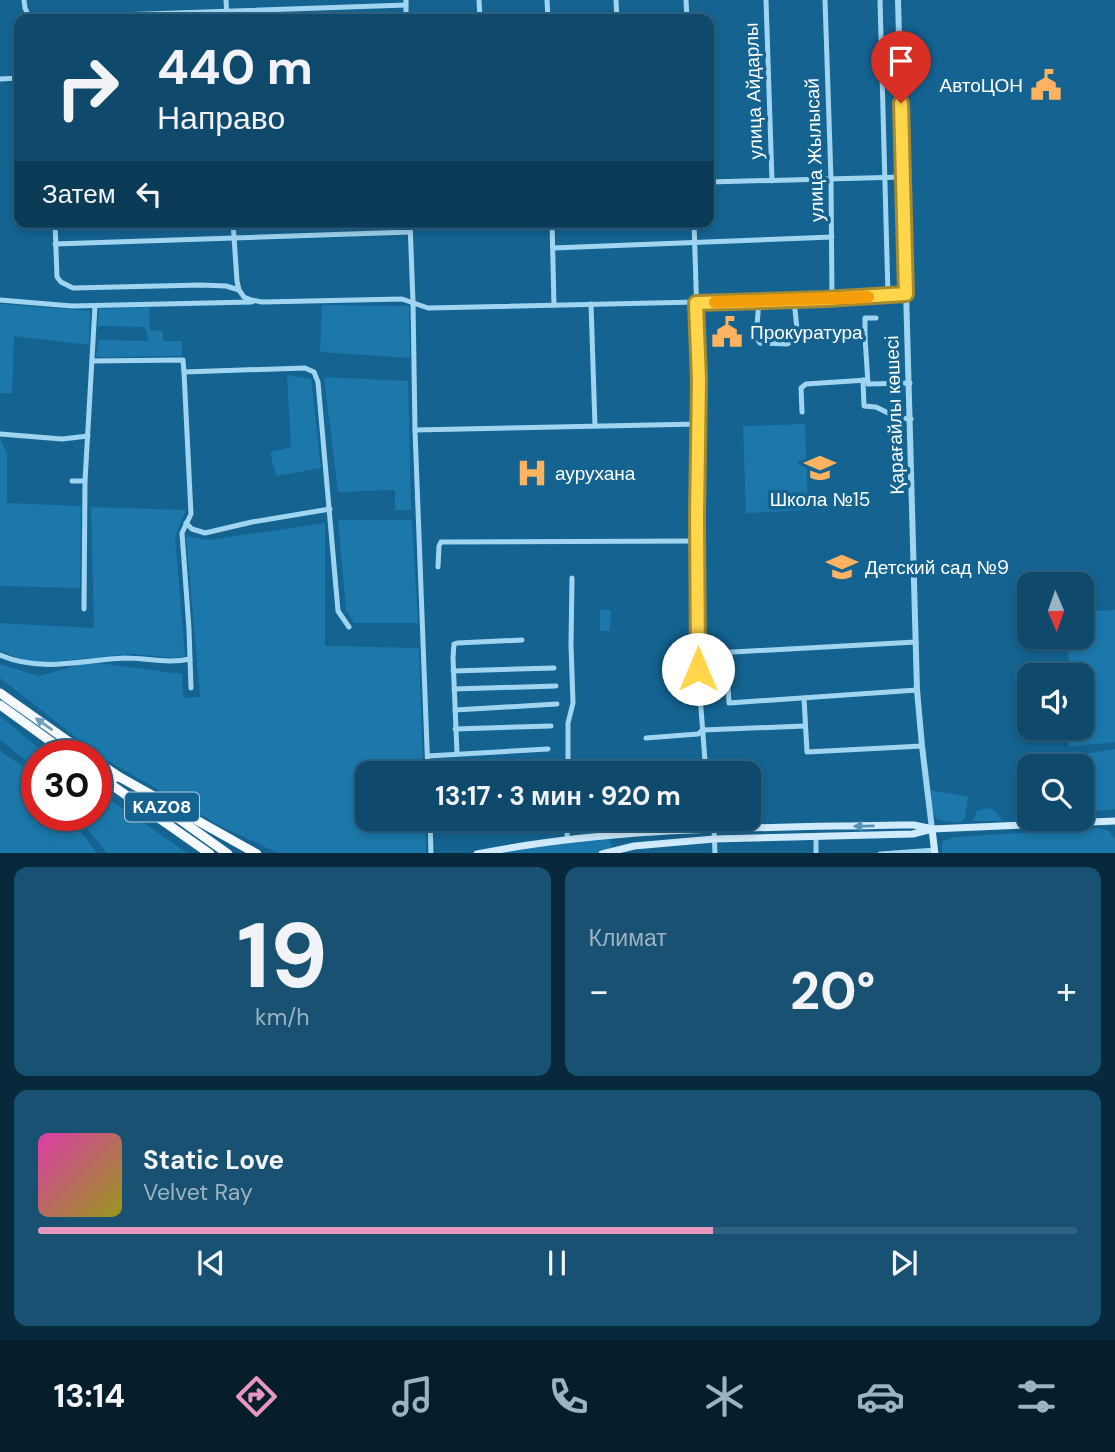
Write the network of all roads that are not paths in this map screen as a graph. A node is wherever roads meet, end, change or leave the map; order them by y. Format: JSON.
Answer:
{"nodes":[{"id":1,"x":766,"y":0,"type":"edge"},
{"id":2,"x":825,"y":0,"type":"edge"},
{"id":3,"x":880,"y":0,"type":"edge"},
{"id":4,"x":898,"y":0,"type":"edge"},
{"id":5,"x":406,"y":3,"type":"edge"},
{"id":6,"x":255,"y":14,"type":"edge"},
{"id":7,"x":903,"y":177,"type":"junction"},
{"id":8,"x":885,"y":178,"type":"junction"},
{"id":9,"x":831,"y":179,"type":"junction"},
{"id":10,"x":772,"y":181,"type":"junction"},
{"id":11,"x":714,"y":182,"type":"edge"},
{"id":12,"x":55,"y":228,"type":"edge"},
{"id":13,"x":233,"y":228,"type":"edge"},
{"id":14,"x":410,"y":228,"type":"edge"},
{"id":15,"x":552,"y":228,"type":"edge"},
{"id":16,"x":694,"y":228,"type":"edge"},
{"id":17,"x":410,"y":232,"type":"junction"},
{"id":18,"x":233,"y":237,"type":"junction"},
{"id":19,"x":832,"y":237,"type":"junction"},
{"id":20,"x":55,"y":244,"type":"junction"},
{"id":21,"x":695,"y":244,"type":"junction"},
{"id":22,"x":553,"y":248,"type":"junction"},
{"id":23,"x":239,"y":290,"type":"junction"},
{"id":24,"x":906,"y":294,"type":"junction"},
{"id":25,"x":888,"y":295,"type":"junction"},
{"id":26,"x":832,"y":299,"type":"junction"},
{"id":27,"x":0,"y":300,"type":"edge"},
{"id":28,"x":794,"y":300,"type":"junction"},
{"id":29,"x":759,"y":301,"type":"junction"},
{"id":30,"x":262,"y":302,"type":"junction"},
{"id":31,"x":413,"y":302,"type":"junction"},
{"id":32,"x":696,"y":303,"type":"junction"},
{"id":33,"x":591,"y":304,"type":"junction"},
{"id":34,"x":554,"y":305,"type":"junction"},
{"id":35,"x":95,"y":306,"type":"junction"},
{"id":36,"x":877,"y":318,"type":"dead end"},
{"id":37,"x":865,"y":337,"type":"junction"},
{"id":38,"x":798,"y":339,"type":"junction"},
{"id":39,"x":92,"y":360,"type":"junction"},
{"id":40,"x":184,"y":372,"type":"junction"},
{"id":41,"x":865,"y":380,"type":"junction"},
{"id":42,"x":910,"y":383,"type":"junction"},
{"id":43,"x":802,"y":412,"type":"dead end"},
{"id":44,"x":911,"y":419,"type":"junction"},
{"id":45,"x":698,"y":424,"type":"junction"},
{"id":46,"x":595,"y":426,"type":"junction"},
{"id":47,"x":415,"y":430,"type":"junction"},
{"id":48,"x":0,"y":434,"type":"edge"},
{"id":49,"x":88,"y":436,"type":"junction"},
{"id":50,"x":72,"y":481,"type":"dead end"},
{"id":51,"x":85,"y":481,"type":"junction"},
{"id":52,"x":330,"y":509,"type":"junction"},
{"id":53,"x":186,"y":523,"type":"junction"},
{"id":54,"x":697,"y":541,"type":"junction"},
{"id":55,"x":438,"y":567,"type":"dead end"},
{"id":56,"x":572,"y":578,"type":"dead end"},
{"id":57,"x":84,"y":609,"type":"dead end"},
{"id":58,"x":349,"y":627,"type":"dead end"},
{"id":59,"x":522,"y":640,"type":"dead end"},
{"id":60,"x":916,"y":642,"type":"junction"},
{"id":61,"x":726,"y":653,"type":"junction"},
{"id":62,"x":698,"y":654,"type":"junction"},
{"id":63,"x":0,"y":655,"type":"edge"},
{"id":64,"x":190,"y":659,"type":"junction"},
{"id":65,"x":554,"y":668,"type":"dead end"},
{"id":66,"x":453,"y":671,"type":"junction"},
{"id":67,"x":556,"y":686,"type":"dead end"},
{"id":68,"x":191,"y":688,"type":"dead end"},
{"id":69,"x":454,"y":689,"type":"junction"},
{"id":70,"x":917,"y":690,"type":"junction"},
{"id":71,"x":0,"y":693,"type":"edge"},
{"id":72,"x":804,"y":698,"type":"junction"},
{"id":73,"x":557,"y":704,"type":"dead end"},
{"id":74,"x":0,"y":705,"type":"edge"},
{"id":75,"x":455,"y":710,"type":"junction"},
{"id":76,"x":551,"y":726,"type":"dead end"},
{"id":77,"x":806,"y":726,"type":"junction"},
{"id":78,"x":455,"y":729,"type":"junction"},
{"id":79,"x":703,"y":730,"type":"junction"},
{"id":80,"x":646,"y":738,"type":"dead end"},
{"id":81,"x":49,"y":740,"type":"edge"},
{"id":82,"x":66,"y":740,"type":"edge"},
{"id":83,"x":922,"y":746,"type":"junction"},
{"id":84,"x":548,"y":749,"type":"dead end"},
{"id":85,"x":457,"y":753,"type":"junction"},
{"id":86,"x":428,"y":755,"type":"junction"},
{"id":87,"x":428,"y":761,"type":"edge"},
{"id":88,"x":568,"y":761,"type":"edge"},
{"id":89,"x":705,"y":761,"type":"edge"},
{"id":90,"x":113,"y":780,"type":"junction"},
{"id":91,"x":1115,"y":821,"type":"edge"},
{"id":92,"x":810,"y":827,"type":"junction"},
{"id":93,"x":761,"y":828,"type":"edge"},
{"id":94,"x":932,"y":829,"type":"junction"},
{"id":95,"x":430,"y":831,"type":"edge"},
{"id":96,"x":568,"y":831,"type":"edge"},
{"id":97,"x":679,"y":831,"type":"edge"},
{"id":98,"x":714,"y":831,"type":"edge"},
{"id":99,"x":610,"y":835,"type":"junction"},
{"id":100,"x":813,"y":837,"type":"junction"},
{"id":101,"x":568,"y":839,"type":"junction"},
{"id":102,"x":714,"y":839,"type":"junction"},
{"id":103,"x":605,"y":852,"type":"edge"},
{"id":104,"x":935,"y":852,"type":"edge"},
{"id":105,"x":210,"y":853,"type":"edge"},
{"id":106,"x":228,"y":853,"type":"edge"},
{"id":107,"x":257,"y":853,"type":"edge"},
{"id":108,"x":431,"y":853,"type":"edge"},
{"id":109,"x":477,"y":853,"type":"edge"},
{"id":110,"x":715,"y":853,"type":"edge"},
{"id":111,"x":816,"y":853,"type":"edge"},
{"id":112,"x":880,"y":853,"type":"edge"}],
"edges":[{"from":1,"to":10,"type":"street","name":"улица Айдарлы"},
{"from":2,"to":9,"type":"street","name":"улица Жылысай"},
{"from":3,"to":8,"type":"street"},
{"from":4,"to":7,"type":"street","name":"Қарағайлы көшесі"},
{"from":5,"to":6,"type":"street"},
{"from":7,"to":8,"type":"street"},
{"from":7,"to":24,"type":"street","name":"Қарағайлы көшесі"},
{"from":8,"to":9,"type":"street"},
{"from":8,"to":25,"type":"street"},
{"from":9,"to":10,"type":"street"},
{"from":9,"to":19,"type":"street","name":"улица Жылысай"},
{"from":10,"to":11,"type":"street"},
{"from":12,"to":20,"type":"street"},
{"from":13,"to":18,"type":"street"},
{"from":14,"to":17,"type":"street"},
{"from":15,"to":22,"type":"street"},
{"from":16,"to":21,"type":"street"},
{"from":17,"to":18,"type":"street"},
{"from":17,"to":31,"type":"street"},
{"from":18,"to":20,"type":"street"},
{"from":18,"to":23,"type":"street"},
{"from":19,"to":21,"type":"street"},
{"from":19,"to":26,"type":"street","name":"улица Жылысай"},
{"from":20,"to":23,"type":"street"},
{"from":21,"to":22,"type":"street"},
{"from":21,"to":32,"type":"street"},
{"from":22,"to":34,"type":"street"},
{"from":23,"to":30,"type":"street"},
{"from":24,"to":25,"type":"street"},
{"from":24,"to":42,"type":"street","name":"Қарағайлы көшесі"},
{"from":25,"to":26,"type":"street"},
{"from":26,"to":28,"type":"street"},
{"from":27,"to":35,"type":"street"},
{"from":28,"to":29,"type":"street"},
{"from":28,"to":38,"type":"street"},
{"from":29,"to":32,"type":"street"},
{"from":29,"to":38,"type":"street"},
{"from":30,"to":31,"type":"street"},
{"from":30,"to":35,"type":"street"},
{"from":31,"to":34,"type":"street"},
{"from":31,"to":47,"type":"street"},
{"from":32,"to":33,"type":"street"},
{"from":32,"to":45,"type":"street"},
{"from":33,"to":34,"type":"street"},
{"from":33,"to":46,"type":"street"},
{"from":35,"to":39,"type":"street"},
{"from":36,"to":37,"type":"street"},
{"from":37,"to":38,"type":"street"},
{"from":37,"to":41,"type":"street"},
{"from":39,"to":40,"type":"street"},
{"from":39,"to":49,"type":"street"},
{"from":40,"to":52,"type":"street"},
{"from":40,"to":53,"type":"street"},
{"from":41,"to":42,"type":"street"},
{"from":41,"to":43,"type":"street"},
{"from":41,"to":44,"type":"street"},
{"from":42,"to":44,"type":"street","name":"Қарағайлы көшесі"},
{"from":44,"to":60,"type":"street","name":"Қарағайлы көшесі"},
{"from":45,"to":46,"type":"street"},
{"from":45,"to":54,"type":"street"},
{"from":46,"to":47,"type":"street"},
{"from":47,"to":86,"type":"street"},
{"from":48,"to":49,"type":"street"},
{"from":49,"to":51,"type":"street"},
{"from":50,"to":51,"type":"street"},
{"from":51,"to":57,"type":"street"},
{"from":52,"to":53,"type":"street"},
{"from":52,"to":58,"type":"street"},
{"from":53,"to":64,"type":"street"},
{"from":54,"to":55,"type":"street"},
{"from":54,"to":62,"type":"street"},
{"from":56,"to":88,"type":"street"},
{"from":59,"to":66,"type":"street"},
{"from":60,"to":61,"type":"street"},
{"from":60,"to":70,"type":"street","name":"Қарағайлы көшесі"},
{"from":61,"to":62,"type":"street"},
{"from":61,"to":72,"type":"street"},
{"from":62,"to":79,"type":"street"},
{"from":63,"to":64,"type":"street"},
{"from":64,"to":68,"type":"street"},
{"from":65,"to":66,"type":"street"},
{"from":66,"to":69,"type":"street"},
{"from":67,"to":69,"type":"street"},
{"from":69,"to":75,"type":"street"},
{"from":70,"to":72,"type":"street"},
{"from":70,"to":83,"type":"street","name":"Қарағайлы көшесі"},
{"from":82,"to":71,"type":"highway","one_way":true},
{"from":72,"to":77,"type":"street"},
{"from":73,"to":75,"type":"street"},
{"from":74,"to":81,"type":"highway"},
{"from":75,"to":78,"type":"street"},
{"from":76,"to":78,"type":"street"},
{"from":77,"to":79,"type":"street"},
{"from":77,"to":83,"type":"street"},
{"from":78,"to":85,"type":"street"},
{"from":79,"to":80,"type":"street"},
{"from":79,"to":89,"type":"street"},
{"from":83,"to":94,"type":"street","name":"Қарағайлы көшесі"},
{"from":84,"to":85,"type":"street"},
{"from":85,"to":86,"type":"street"},
{"from":86,"to":87,"type":"street"},
{"from":90,"to":105,"type":"highway","number":"KAZ08"},
{"from":90,"to":106,"type":"highway","number":"KAZ08"},
{"from":90,"to":107,"type":"highway"},
{"from":91,"to":94,"type":"main road"},
{"from":92,"to":93,"type":"main road"},
{"from":94,"to":92,"type":"main road","one_way":true},
{"from":92,"to":100,"type":"main road"},
{"from":94,"to":100,"type":"main road"},
{"from":94,"to":104,"type":"main road"},
{"from":95,"to":108,"type":"street"},
{"from":96,"to":101,"type":"street"},
{"from":97,"to":99,"type":"main road"},
{"from":98,"to":102,"type":"street"},
{"from":99,"to":101,"type":"main road"},
{"from":99,"to":103,"type":"main road"},
{"from":100,"to":102,"type":"main road"},
{"from":100,"to":111,"type":"street"},
{"from":101,"to":109,"type":"main road"},
{"from":102,"to":103,"type":"main road"},
{"from":102,"to":110,"type":"street"},
{"from":104,"to":112,"type":"street"}]}
